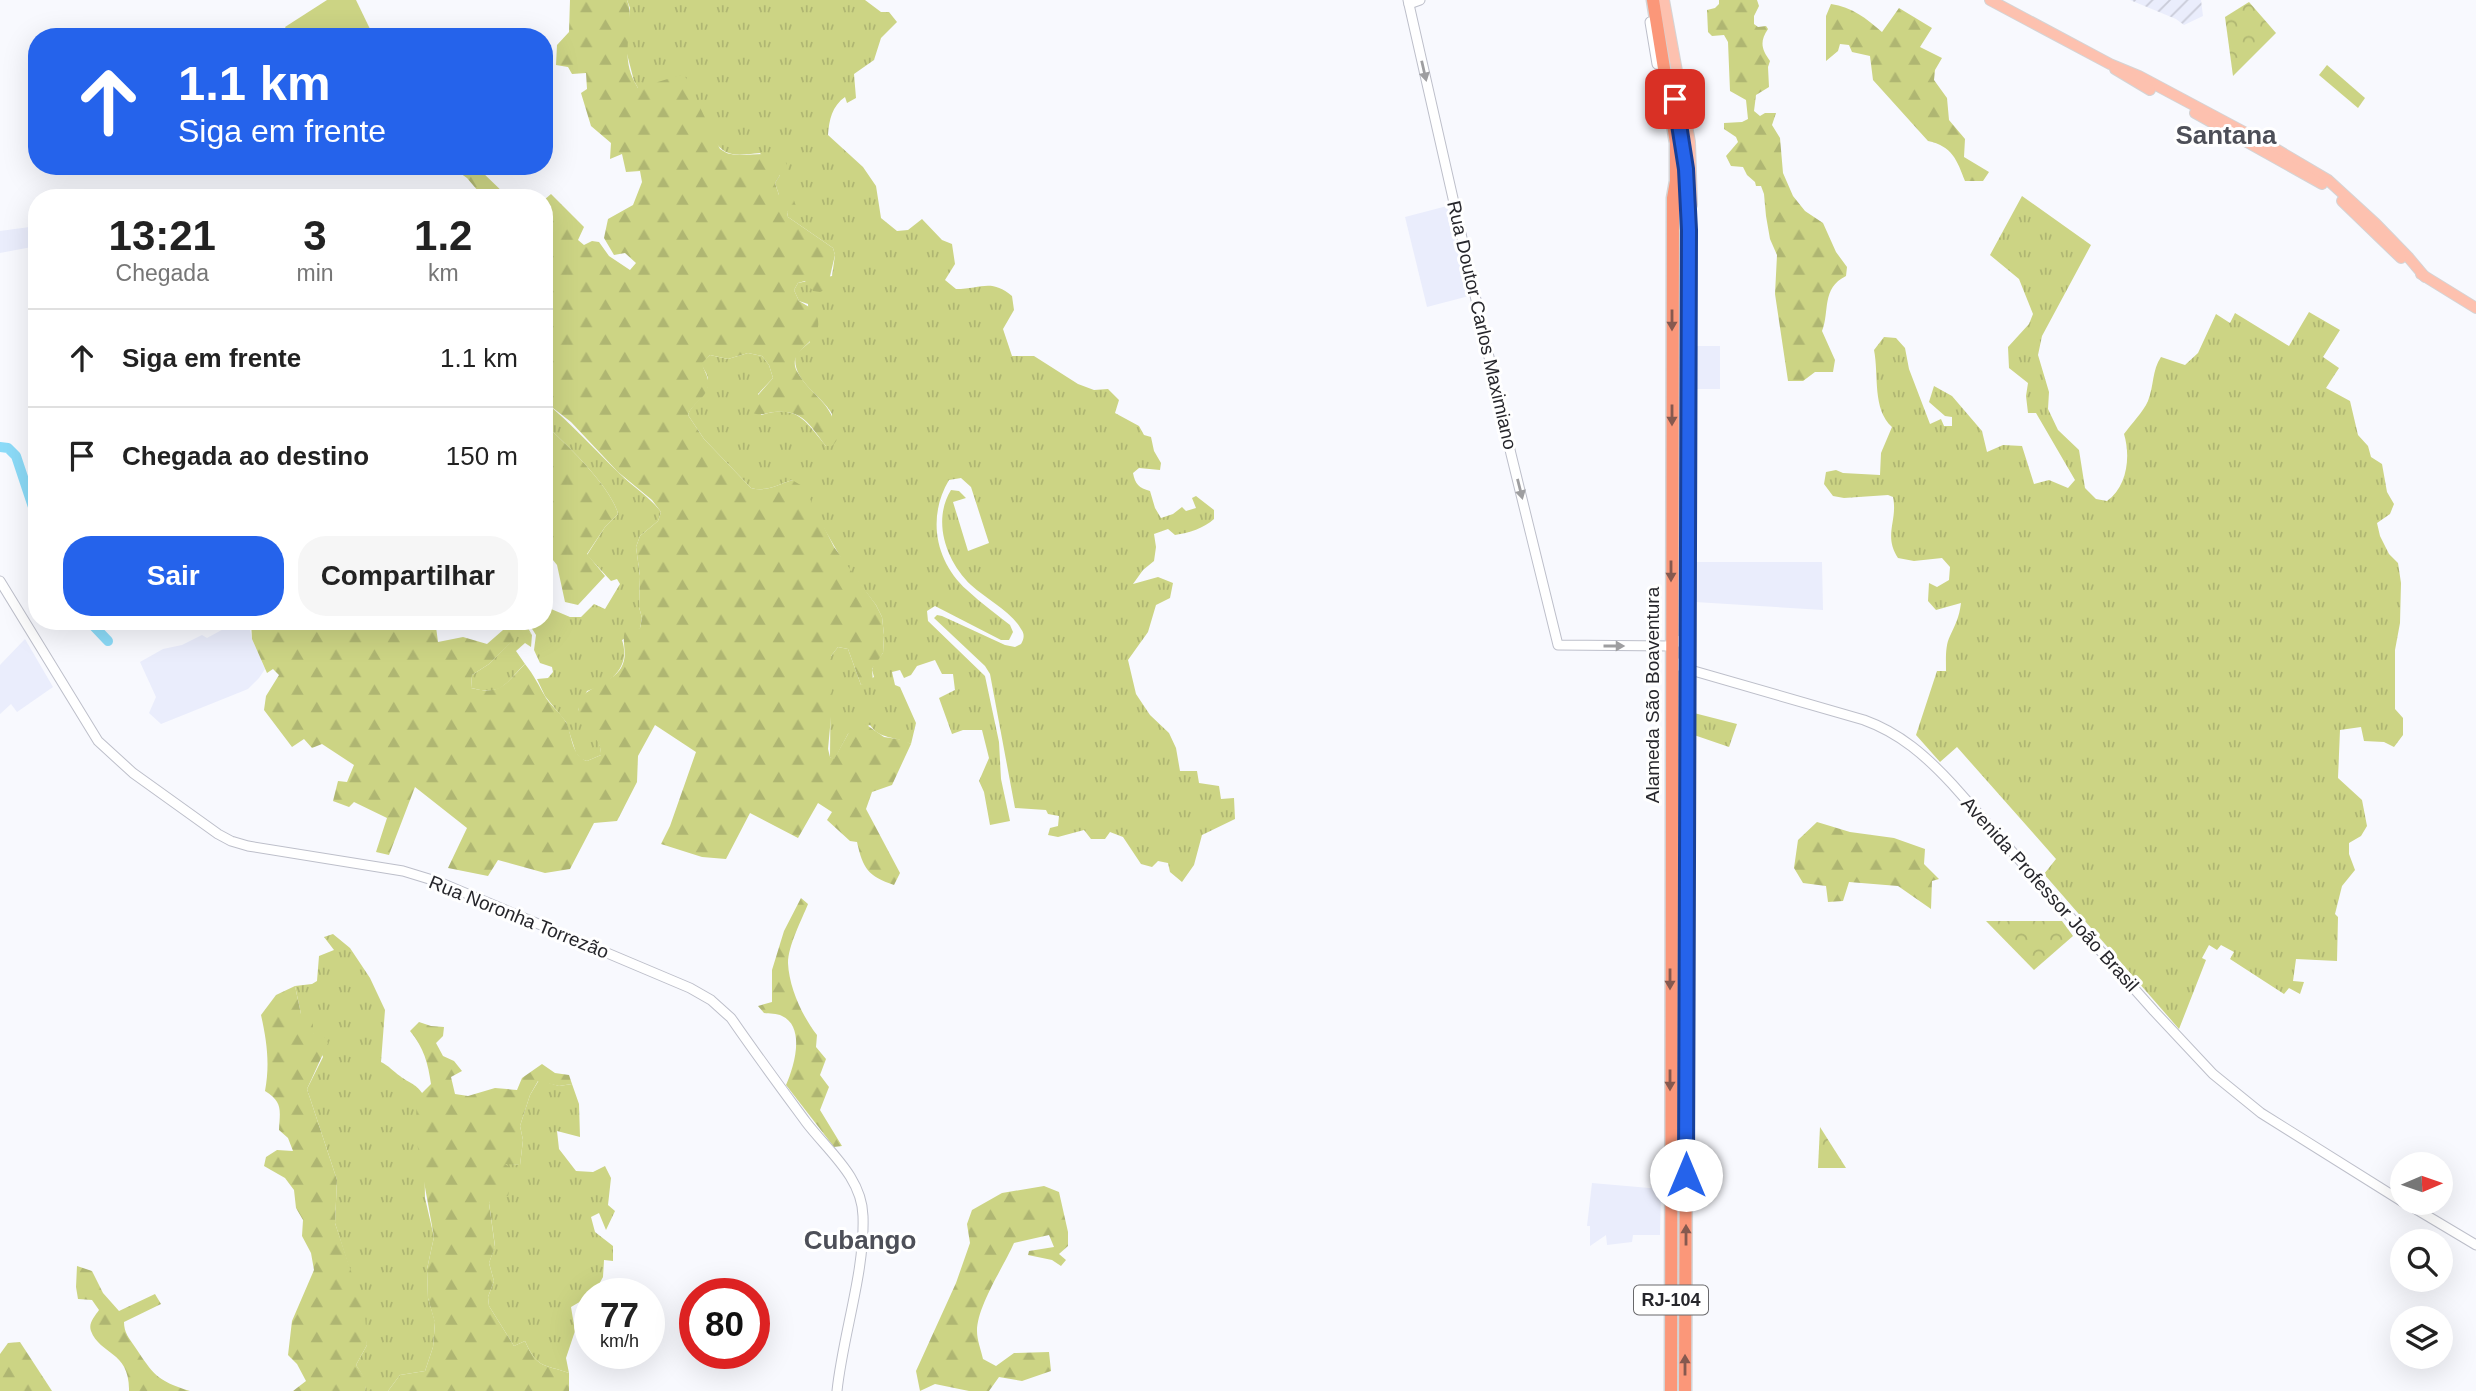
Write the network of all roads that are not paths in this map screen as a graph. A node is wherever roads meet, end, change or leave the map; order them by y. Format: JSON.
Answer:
{"nodes":[{"id":1,"x":1420,"y":0,"type":"edge"},
{"id":2,"x":1647,"y":0,"type":"edge"},
{"id":3,"x":1653,"y":0,"type":"edge"},
{"id":4,"x":1661,"y":0,"type":"edge"},
{"id":5,"x":1990,"y":0,"type":"edge"},
{"id":6,"x":1408,"y":2,"type":"edge"},
{"id":7,"x":1664,"y":52,"type":"junction"},
{"id":8,"x":1673,"y":194,"type":"junction"},
{"id":9,"x":1689,"y":230,"type":"junction"},
{"id":10,"x":2476,"y":308,"type":"edge"},
{"id":11,"x":0,"y":581,"type":"edge"},
{"id":12,"x":28,"y":627,"type":"edge"},
{"id":13,"x":30,"y":630,"type":"edge"},
{"id":14,"x":1687,"y":636,"type":"junction"},
{"id":15,"x":1671,"y":646,"type":"junction"},
{"id":16,"x":1687,"y":669,"type":"junction"},
{"id":17,"x":2390,"y":1194,"type":"edge"},
{"id":18,"x":2425,"y":1215,"type":"edge"},
{"id":19,"x":2476,"y":1245,"type":"edge"},
{"id":20,"x":837,"y":1391,"type":"edge"},
{"id":21,"x":1671,"y":1391,"type":"edge"},
{"id":22,"x":1685,"y":1391,"type":"edge"}],
"edges":[{"from":1,"to":6,"type":"main road"},
{"from":2,"to":8,"type":"main road","name":"Alameda São Boaventura"},
{"from":3,"to":7,"type":"highway","number":"RJ-104"},
{"from":4,"to":7,"type":"highway"},
{"from":4,"to":9,"type":"main road","name":"Alameda São Boaventura"},
{"from":5,"to":10,"type":"main road"},
{"from":6,"to":15,"type":"main road","name":"Rua Doutor Carlos Maximiano","one_way":true},
{"from":7,"to":8,"type":"highway","number":"RJ-104"},
{"from":7,"to":9,"type":"highway"},
{"from":8,"to":15,"type":"highway","name":"Alameda São Boaventura","number":"RJ-104","one_way":true},
{"from":9,"to":14,"type":"highway","name":"Alameda São Boaventura","number":"RJ-104"},
{"from":11,"to":12,"type":"main road","name":"Rua Noronha Torrezão"},
{"from":13,"to":20,"type":"main road","name":"Rua Noronha Torrezão"},
{"from":14,"to":15,"type":"main road"},
{"from":14,"to":16,"type":"highway","name":"Alameda São Boaventura","number":"RJ-104"},
{"from":15,"to":16,"type":"main road"},
{"from":15,"to":21,"type":"highway","name":"Alameda São Boaventura","number":"RJ-104","one_way":true},
{"from":16,"to":17,"type":"main road","name":"Avenida Professor João Brasil"},
{"from":22,"to":16,"type":"highway","name":"Alameda São Boaventura","number":"RJ-104","one_way":true},
{"from":18,"to":19,"type":"main road","name":"Avenida Professor João Brasil"}]}
